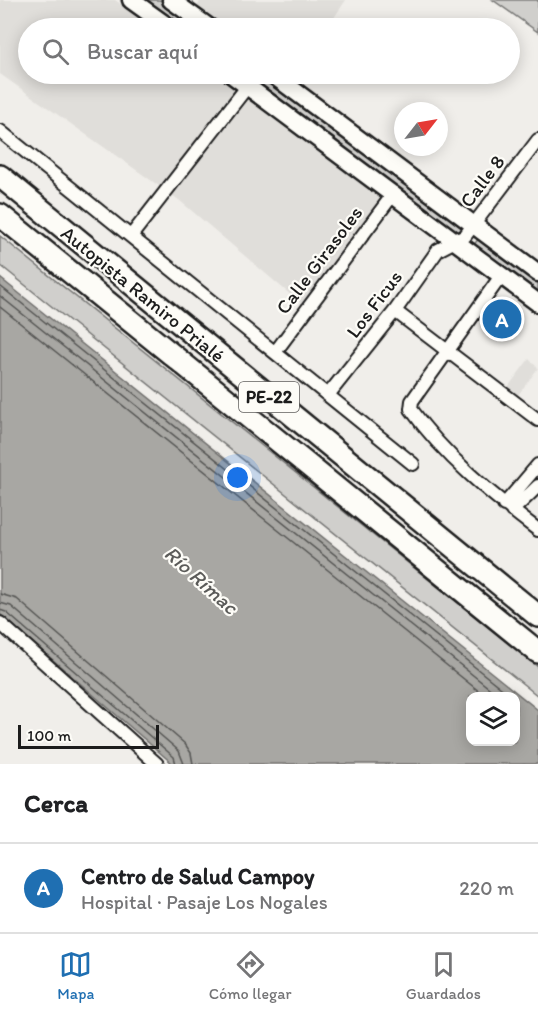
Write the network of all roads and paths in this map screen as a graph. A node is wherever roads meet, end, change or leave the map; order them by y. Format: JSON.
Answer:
{"nodes":[{"id":1,"x":131,"y":0,"type":"edge"},
{"id":2,"x":179,"y":2,"type":"edge"},
{"id":3,"x":156,"y":18,"type":"edge"},
{"id":4,"x":198,"y":18,"type":"edge"},
{"id":5,"x":249,"y":84,"type":"edge"},
{"id":6,"x":257,"y":84,"type":"edge"},
{"id":7,"x":285,"y":84,"type":"edge"},
{"id":8,"x":0,"y":131,"type":"edge"},
{"id":9,"x":538,"y":140,"type":"edge"},
{"id":10,"x":0,"y":176,"type":"edge"},
{"id":11,"x":394,"y":193,"type":"junction"},
{"id":12,"x":0,"y":215,"type":"edge"},
{"id":13,"x":473,"y":226,"type":"junction"},
{"id":14,"x":131,"y":236,"type":"junction"},
{"id":15,"x":453,"y":241,"type":"junction"},
{"id":16,"x":538,"y":273,"type":"edge"},
{"id":17,"x":501,"y":276,"type":"junction"},
{"id":18,"x":538,"y":303,"type":"edge"},
{"id":19,"x":395,"y":311,"type":"junction"},
{"id":20,"x":276,"y":351,"type":"junction"},
{"id":21,"x":448,"y":351,"type":"junction"},
{"id":22,"x":328,"y":395,"type":"junction"},
{"id":23,"x":538,"y":420,"type":"edge"},
{"id":24,"x":413,"y":464,"type":"dead end"},
{"id":25,"x":538,"y":465,"type":"edge"},
{"id":26,"x":538,"y":486,"type":"edge"},
{"id":27,"x":508,"y":508,"type":"junction"},
{"id":28,"x":538,"y":530,"type":"edge"},
{"id":29,"x":538,"y":616,"type":"edge"},
{"id":30,"x":0,"y":623,"type":"edge"},
{"id":31,"x":538,"y":652,"type":"edge"},
{"id":32,"x":158,"y":764,"type":"edge"}],
"edges":[{"from":1,"to":3,"type":"main road"},
{"from":2,"to":4,"type":"main road"},
{"from":5,"to":14,"type":"street"},
{"from":6,"to":11,"type":"main road"},
{"from":7,"to":13,"type":"main road"},
{"from":8,"to":14,"type":"street"},
{"from":9,"to":13,"type":"street","name":"Calle 8"},
{"from":10,"to":29,"type":"highway","name":"Autopista Ramiro Prialé","number":"PE-22"},
{"from":11,"to":15,"type":"main road"},
{"from":11,"to":20,"type":"street","name":"Calle Girasoles"},
{"from":12,"to":31,"type":"highway","name":"Autopista Ramiro Prialé","number":"PE-22"},
{"from":13,"to":15,"type":"street","name":"Calle 8"},
{"from":13,"to":16,"type":"main road"},
{"from":14,"to":20,"type":"street"},
{"from":15,"to":17,"type":"main road"},
{"from":15,"to":19,"type":"street","name":"Los Ficus"},
{"from":17,"to":18,"type":"main road"},
{"from":17,"to":21,"type":"street"},
{"from":19,"to":21,"type":"street"},
{"from":19,"to":22,"type":"street","name":"Los Ficus"},
{"from":20,"to":22,"type":"street"},
{"from":21,"to":23,"type":"street"},
{"from":21,"to":27,"type":"street"},
{"from":22,"to":24,"type":"street"},
{"from":25,"to":27,"type":"street"},
{"from":26,"to":27,"type":"street"},
{"from":27,"to":28,"type":"street"},
{"from":30,"to":32,"type":"street"}]}
